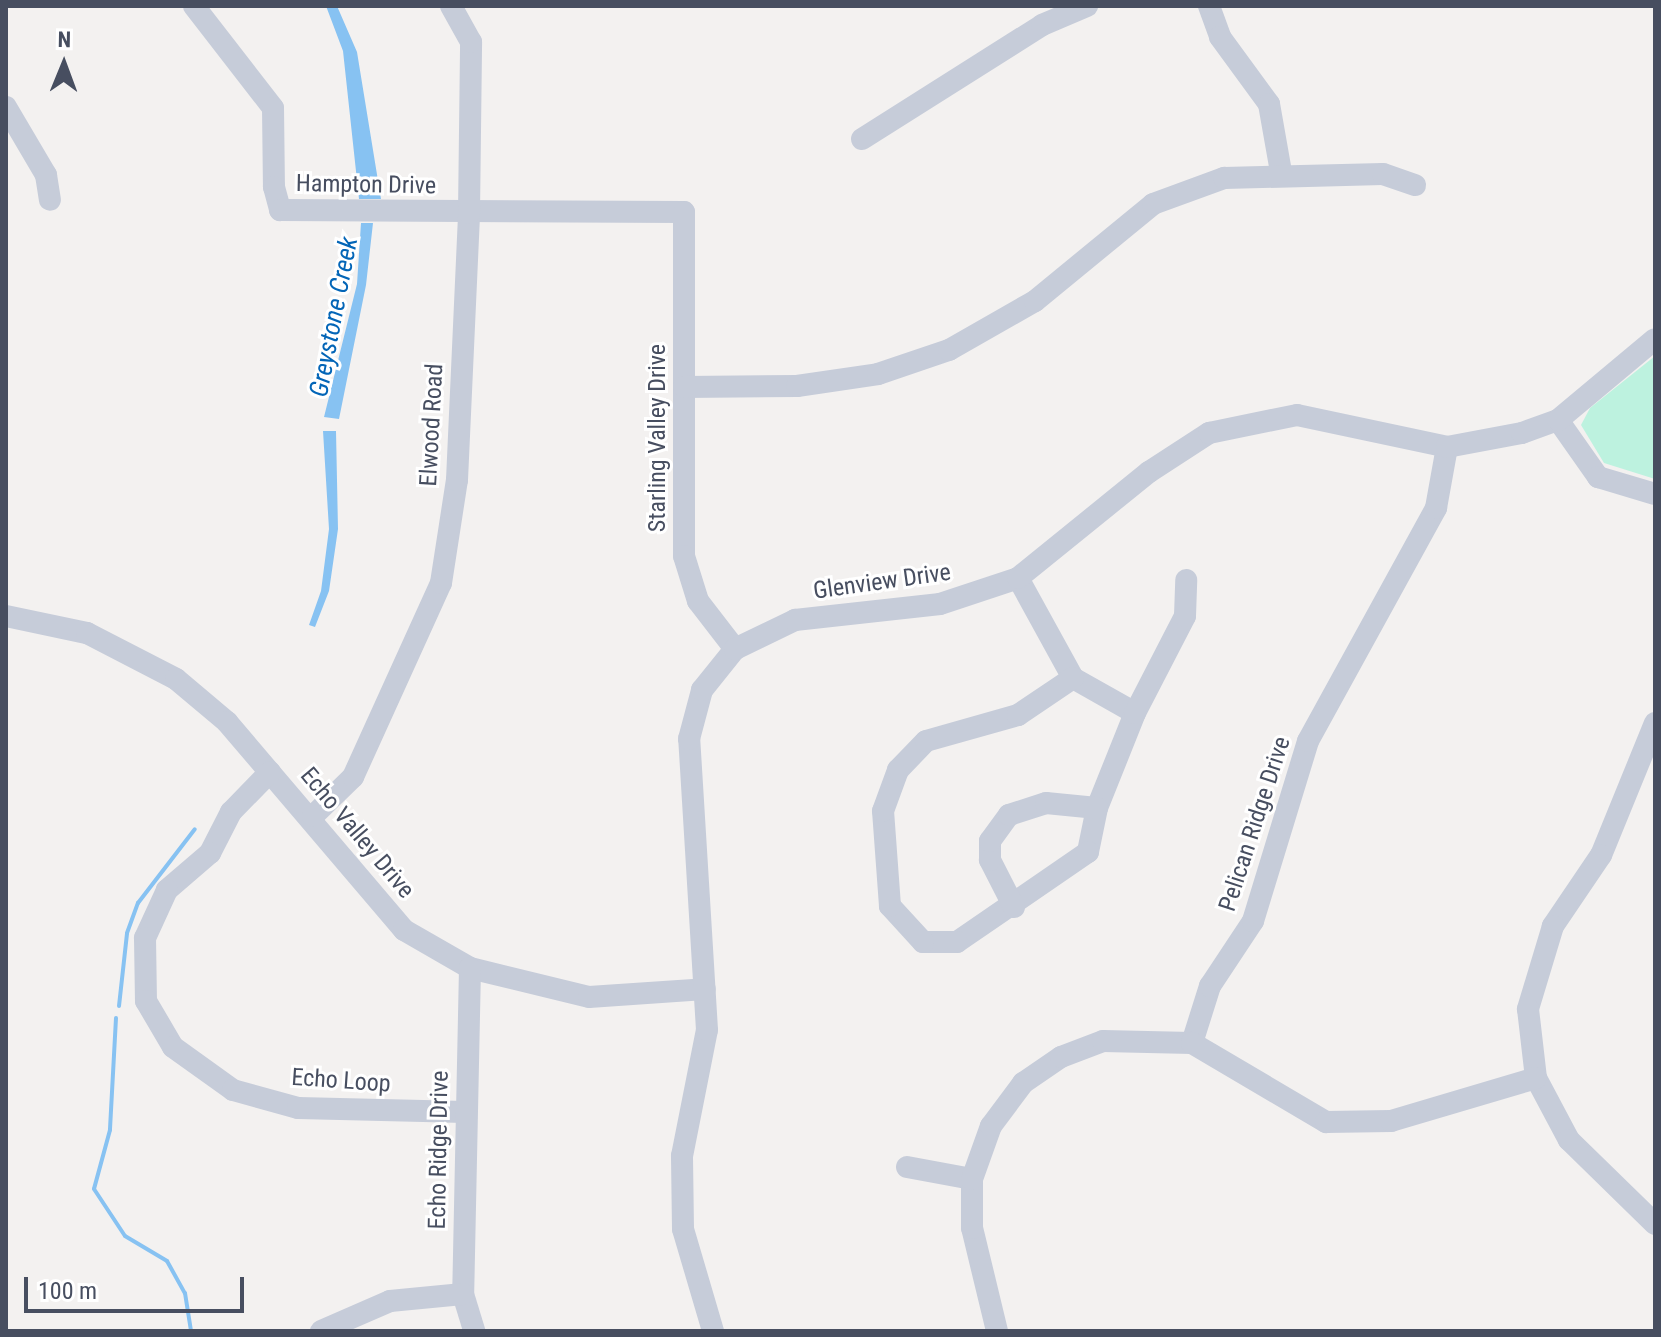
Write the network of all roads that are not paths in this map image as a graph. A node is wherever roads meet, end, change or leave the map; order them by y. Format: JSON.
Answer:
{"nodes":[{"id":1,"x":194,"y":6,"type":"edge"},
{"id":2,"x":451,"y":6,"type":"edge"},
{"id":3,"x":1087,"y":6,"type":"edge"},
{"id":4,"x":1209,"y":6,"type":"edge"},
{"id":5,"x":6,"y":107,"type":"edge"},
{"id":6,"x":862,"y":139,"type":"dead end"},
{"id":7,"x":1281,"y":172,"type":"junction"},
{"id":8,"x":1415,"y":185,"type":"dead end"},
{"id":9,"x":50,"y":200,"type":"dead end"},
{"id":10,"x":684,"y":212,"type":"joint"},
{"id":11,"x":469,"y":213,"type":"junction"},
{"id":12,"x":1655,"y":339,"type":"edge"},
{"id":13,"x":684,"y":387,"type":"junction"},
{"id":14,"x":1558,"y":420,"type":"junction"},
{"id":15,"x":1447,"y":447,"type":"junction"},
{"id":16,"x":1655,"y":494,"type":"edge"},
{"id":17,"x":1018,"y":578,"type":"junction"},
{"id":18,"x":1186,"y":580,"type":"dead end"},
{"id":19,"x":6,"y":616,"type":"edge"},
{"id":20,"x":735,"y":649,"type":"junction"},
{"id":21,"x":1073,"y":678,"type":"junction"},
{"id":22,"x":1135,"y":713,"type":"junction"},
{"id":23,"x":1655,"y":723,"type":"edge"},
{"id":24,"x":270,"y":772,"type":"junction"},
{"id":25,"x":1097,"y":808,"type":"junction"},
{"id":26,"x":313,"y":816,"type":"junction"},
{"id":27,"x":1014,"y":907,"type":"junction"},
{"id":28,"x":470,"y":968,"type":"junction"},
{"id":29,"x":705,"y":989,"type":"junction"},
{"id":30,"x":1192,"y":1043,"type":"junction"},
{"id":31,"x":1536,"y":1078,"type":"junction"},
{"id":32,"x":465,"y":1112,"type":"junction"},
{"id":33,"x":907,"y":1167,"type":"dead end"},
{"id":34,"x":972,"y":1179,"type":"junction"},
{"id":35,"x":1655,"y":1224,"type":"edge"},
{"id":36,"x":463,"y":1294,"type":"junction"},
{"id":37,"x":321,"y":1331,"type":"edge"},
{"id":38,"x":474,"y":1331,"type":"edge"},
{"id":39,"x":713,"y":1331,"type":"edge"},
{"id":40,"x":997,"y":1331,"type":"edge"}],
"edges":[{"from":1,"to":11,"type":"street","name":"Hampton Drive"},
{"from":2,"to":11,"type":"street","name":"Elwood Road"},
{"from":3,"to":6,"type":"street"},
{"from":4,"to":7,"type":"street"},
{"from":5,"to":9,"type":"street"},
{"from":7,"to":8,"type":"street"},
{"from":7,"to":13,"type":"street"},
{"from":10,"to":11,"type":"street","name":"Hampton Drive"},
{"from":10,"to":13,"type":"street","name":"Starling Valley Drive"},
{"from":11,"to":26,"type":"street","name":"Elwood Road"},
{"from":12,"to":14,"type":"street","name":"Glenview Drive"},
{"from":13,"to":20,"type":"street","name":"Starling Valley Drive"},
{"from":14,"to":15,"type":"street","name":"Glenview Drive"},
{"from":14,"to":16,"type":"street"},
{"from":15,"to":17,"type":"street","name":"Glenview Drive"},
{"from":15,"to":30,"type":"street","name":"Pelican Ridge Drive"},
{"from":17,"to":20,"type":"street","name":"Glenview Drive"},
{"from":17,"to":21,"type":"street"},
{"from":18,"to":22,"type":"street"},
{"from":19,"to":24,"type":"street","name":"Echo Valley Drive"},
{"from":20,"to":29,"type":"street","name":"Glenview Drive"},
{"from":21,"to":22,"type":"street"},
{"from":21,"to":27,"type":"street"},
{"from":22,"to":25,"type":"street"},
{"from":23,"to":31,"type":"street"},
{"from":24,"to":26,"type":"street","name":"Echo Valley Drive"},
{"from":24,"to":32,"type":"street","name":"Echo Loop"},
{"from":25,"to":27,"type":"street"},
{"from":25,"to":27,"type":"street"},
{"from":26,"to":28,"type":"street","name":"Echo Valley Drive"},
{"from":28,"to":29,"type":"street","name":"Echo Valley Drive"},
{"from":28,"to":32,"type":"street","name":"Echo Ridge Drive"},
{"from":29,"to":39,"type":"street","name":"Glenview Drive"},
{"from":30,"to":31,"type":"street"},
{"from":30,"to":34,"type":"street"},
{"from":31,"to":35,"type":"street"},
{"from":32,"to":36,"type":"street","name":"Echo Ridge Drive"},
{"from":33,"to":34,"type":"street"},
{"from":34,"to":40,"type":"street"},
{"from":36,"to":37,"type":"street"},
{"from":36,"to":38,"type":"street","name":"Echo Ridge Drive"}]}
